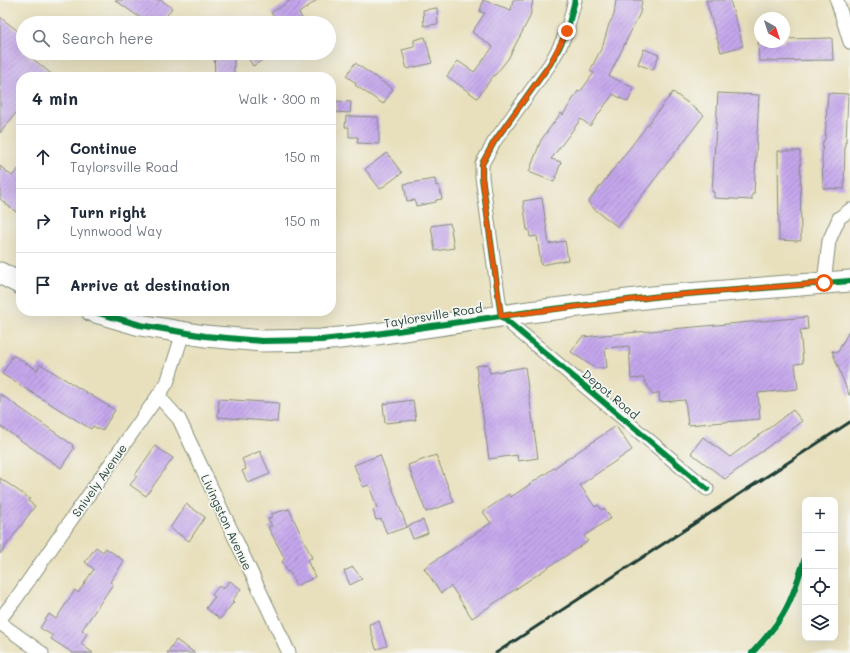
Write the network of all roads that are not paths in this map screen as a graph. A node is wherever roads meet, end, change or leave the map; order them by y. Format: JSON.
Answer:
{"nodes":[{"id":1,"x":575,"y":0,"type":"edge"},
{"id":2,"x":837,"y":0,"type":"edge"},
{"id":3,"x":850,"y":42,"type":"edge"},
{"id":4,"x":850,"y":210,"type":"edge"},
{"id":5,"x":0,"y":274,"type":"edge"},
{"id":6,"x":850,"y":281,"type":"edge"},
{"id":7,"x":16,"y":282,"type":"edge"},
{"id":8,"x":824,"y":283,"type":"junction"},
{"id":9,"x":109,"y":316,"type":"edge"},
{"id":10,"x":501,"y":316,"type":"junction"},
{"id":11,"x":183,"y":333,"type":"junction"},
{"id":12,"x":158,"y":396,"type":"junction"},
{"id":13,"x":707,"y":489,"type":"dead end"},
{"id":14,"x":0,"y":618,"type":"edge"},
{"id":15,"x":0,"y":623,"type":"edge"},
{"id":16,"x":42,"y":653,"type":"edge"},
{"id":17,"x":290,"y":653,"type":"edge"}],
"edges":[{"from":1,"to":10,"type":"street"},
{"from":2,"to":3,"type":"street"},
{"from":4,"to":8,"type":"street"},
{"from":5,"to":7,"type":"main road"},
{"from":6,"to":8,"type":"main road","name":"Taylorsville Road"},
{"from":8,"to":10,"type":"main road","name":"Taylorsville Road"},
{"from":9,"to":11,"type":"main road","name":"Taylorsville Road"},
{"from":10,"to":11,"type":"main road","name":"Taylorsville Road"},
{"from":10,"to":13,"type":"street","name":"Depot Road"},
{"from":11,"to":12,"type":"street","name":"Snively Avenue"},
{"from":12,"to":14,"type":"street","name":"Snively Avenue"},
{"from":12,"to":17,"type":"street","name":"Livingston Avenue"},
{"from":15,"to":16,"type":"street"}]}
